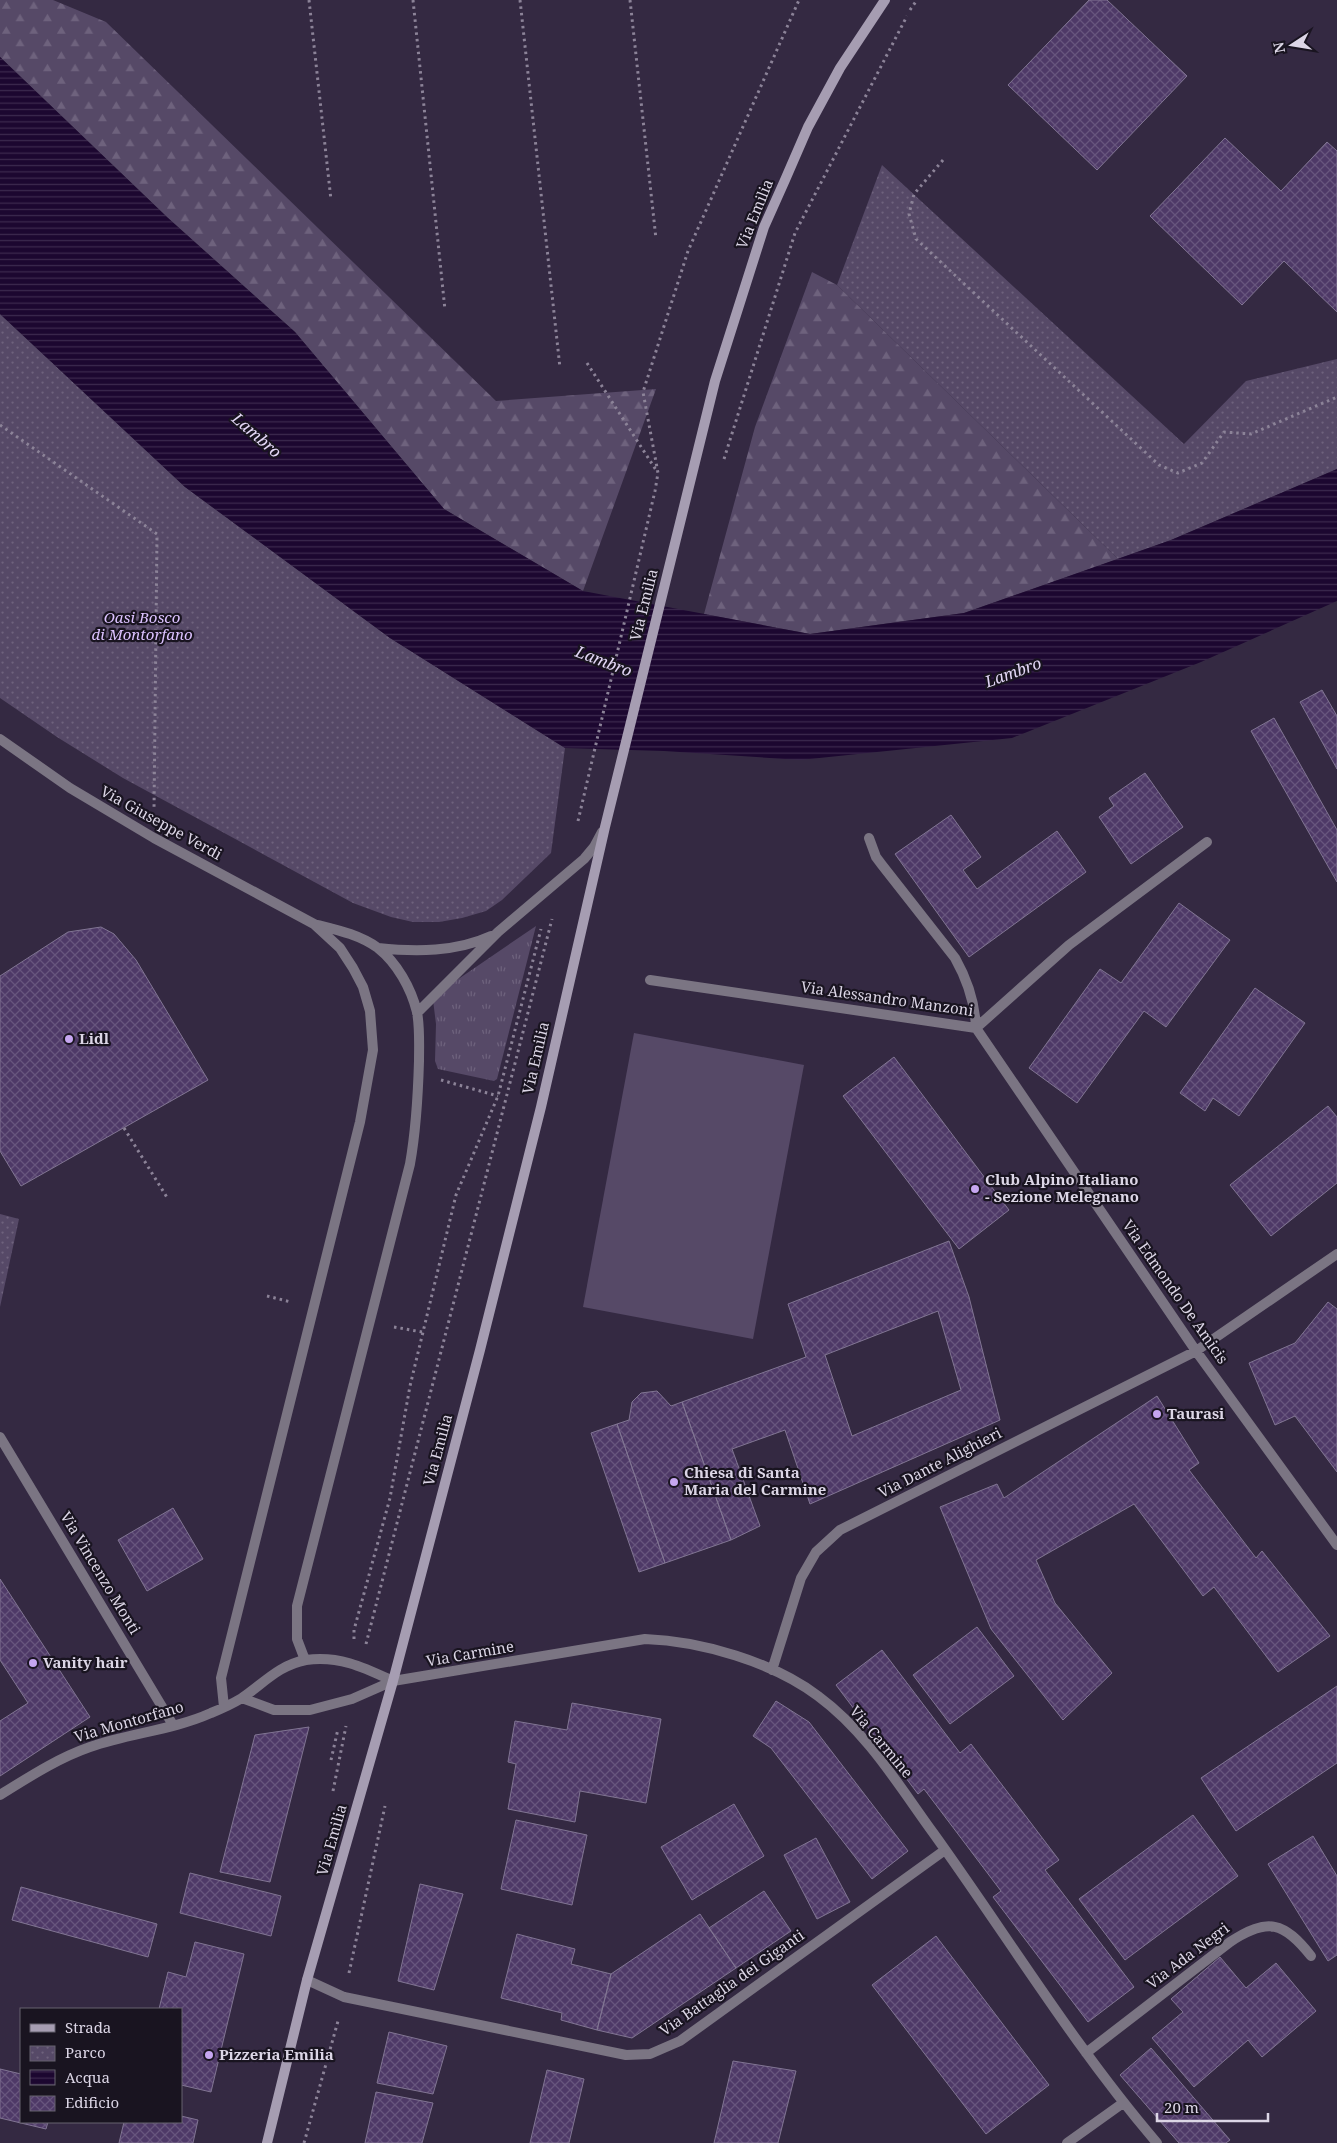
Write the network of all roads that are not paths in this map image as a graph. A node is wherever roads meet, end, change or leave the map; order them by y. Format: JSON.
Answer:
{"nodes":[{"id":1,"x":885,"y":0,"type":"edge"},
{"id":2,"x":0,"y":739,"type":"edge"},
{"id":3,"x":604,"y":827,"type":"junction"},
{"id":4,"x":869,"y":838,"type":"dead end"},
{"id":5,"x":1206,"y":842,"type":"dead end"},
{"id":6,"x":314,"y":924,"type":"junction"},
{"id":7,"x":498,"y":932,"type":"junction"},
{"id":8,"x":378,"y":948,"type":"junction"},
{"id":9,"x":650,"y":980,"type":"dead end"},
{"id":10,"x":417,"y":1013,"type":"junction"},
{"id":11,"x":976,"y":1028,"type":"junction"},
{"id":12,"x":1337,"y":1254,"type":"edge"},
{"id":13,"x":1196,"y":1351,"type":"junction"},
{"id":14,"x":0,"y":1437,"type":"edge"},
{"id":15,"x":1337,"y":1545,"type":"edge"},
{"id":16,"x":305,"y":1660,"type":"junction"},
{"id":17,"x":772,"y":1670,"type":"junction"},
{"id":18,"x":393,"y":1681,"type":"junction"},
{"id":19,"x":242,"y":1698,"type":"junction"},
{"id":20,"x":224,"y":1707,"type":"junction"},
{"id":21,"x":173,"y":1725,"type":"junction"},
{"id":22,"x":0,"y":1795,"type":"edge"},
{"id":23,"x":945,"y":1850,"type":"junction"},
{"id":24,"x":1311,"y":1956,"type":"dead end"},
{"id":25,"x":307,"y":1980,"type":"junction"},
{"id":26,"x":1086,"y":2053,"type":"junction"},
{"id":27,"x":1122,"y":2103,"type":"junction"},
{"id":28,"x":267,"y":2143,"type":"edge"},
{"id":29,"x":1067,"y":2143,"type":"edge"},
{"id":30,"x":1157,"y":2143,"type":"edge"}],
"edges":[{"from":1,"to":3,"type":"street","name":"Via Emilia"},
{"from":2,"to":6,"type":"street","name":"Via Giuseppe Verdi"},
{"from":3,"to":7,"type":"street"},
{"from":3,"to":18,"type":"street","name":"Via Emilia"},
{"from":4,"to":11,"type":"street"},
{"from":5,"to":11,"type":"street","name":"Via Alessandro Manzoni"},
{"from":6,"to":8,"type":"street"},
{"from":6,"to":20,"type":"street"},
{"from":7,"to":8,"type":"street"},
{"from":7,"to":10,"type":"street"},
{"from":8,"to":10,"type":"street"},
{"from":9,"to":11,"type":"street","name":"Via Alessandro Manzoni"},
{"from":10,"to":16,"type":"street"},
{"from":11,"to":13,"type":"street","name":"Via Edmondo De Amicis"},
{"from":12,"to":13,"type":"street","name":"Via Dante Alighieri"},
{"from":13,"to":15,"type":"street","name":"Via Edmondo De Amicis"},
{"from":13,"to":17,"type":"street","name":"Via Dante Alighieri"},
{"from":14,"to":21,"type":"street","name":"Via Vincenzo Monti"},
{"from":16,"to":18,"type":"street","name":"Via Montorfano"},
{"from":16,"to":19,"type":"street","name":"Via Montorfano"},
{"from":17,"to":18,"type":"street","name":"Via Carmine"},
{"from":17,"to":23,"type":"street","name":"Via Carmine"},
{"from":18,"to":19,"type":"street","name":"Via Carmine"},
{"from":18,"to":25,"type":"street","name":"Via Emilia"},
{"from":19,"to":20,"type":"street","name":"Via Montorfano"},
{"from":20,"to":21,"type":"street","name":"Via Montorfano"},
{"from":21,"to":22,"type":"street","name":"Via Montorfano"},
{"from":23,"to":25,"type":"street","name":"Via Battaglia dei Giganti"},
{"from":23,"to":26,"type":"street","name":"Via Carmine"},
{"from":24,"to":26,"type":"street","name":"Via Ada Negri"},
{"from":25,"to":28,"type":"street","name":"Via Emilia"},
{"from":26,"to":27,"type":"street","name":"Via Carmine"},
{"from":27,"to":29,"type":"street"},
{"from":27,"to":30,"type":"street","name":"Via Carmine"}]}
